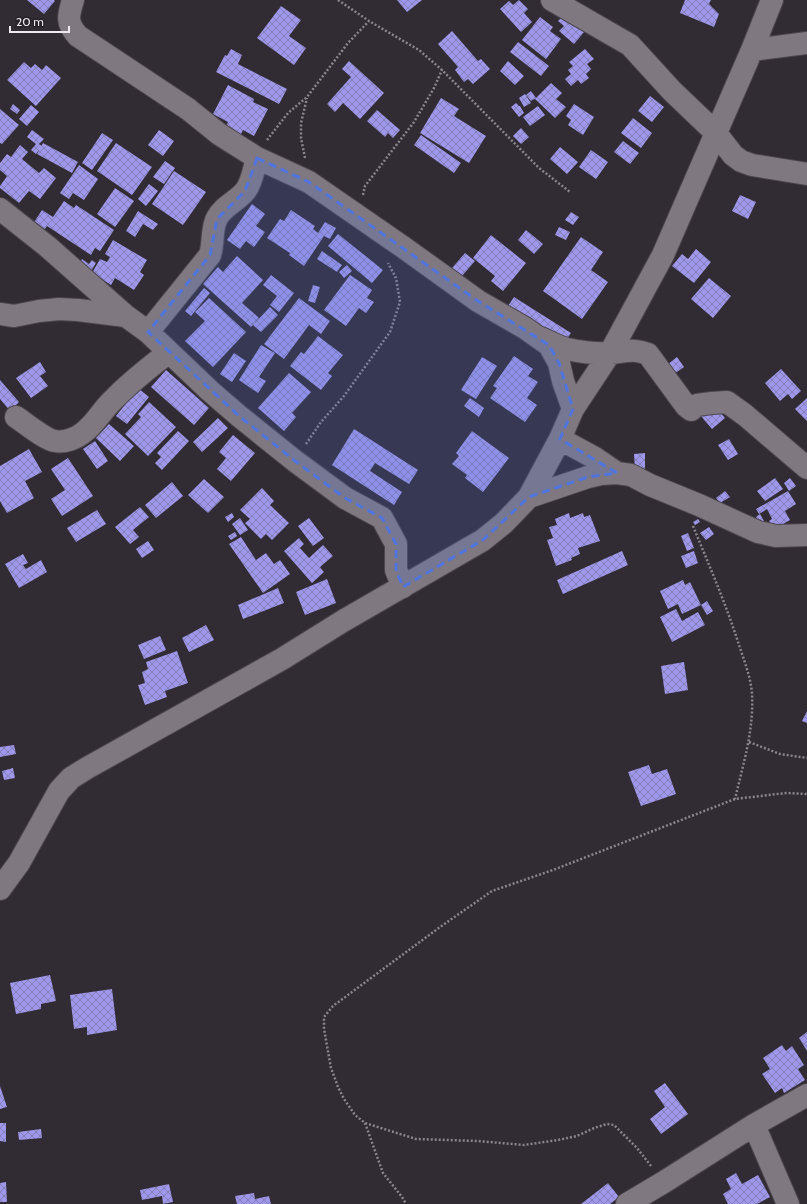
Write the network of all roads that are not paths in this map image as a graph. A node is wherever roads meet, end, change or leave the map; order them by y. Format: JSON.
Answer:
{"nodes":[{"id":1,"x":73,"y":0,"type":"edge"},
{"id":2,"x":552,"y":0,"type":"edge"},
{"id":3,"x":772,"y":0,"type":"edge"},
{"id":4,"x":807,"y":43,"type":"edge"},
{"id":5,"x":752,"y":50,"type":"junction"},
{"id":6,"x":716,"y":133,"type":"junction"},
{"id":7,"x":257,"y":158,"type":"junction"},
{"id":8,"x":807,"y":174,"type":"edge"},
{"id":9,"x":0,"y":209,"type":"edge"},
{"id":10,"x":0,"y":314,"type":"edge"},
{"id":11,"x":126,"y":316,"type":"junction"},
{"id":12,"x":148,"y":332,"type":"junction"},
{"id":13,"x":536,"y":336,"type":"junction"},
{"id":14,"x":169,"y":352,"type":"junction"},
{"id":15,"x":610,"y":353,"type":"junction"},
{"id":16,"x":573,"y":409,"type":"junction"},
{"id":17,"x":16,"y":417,"type":"dead end"},
{"id":18,"x":560,"y":439,"type":"junction"},
{"id":19,"x":807,"y":468,"type":"edge"},
{"id":20,"x":617,"y":473,"type":"junction"},
{"id":21,"x":529,"y":497,"type":"junction"},
{"id":22,"x":807,"y":535,"type":"edge"},
{"id":23,"x":403,"y":587,"type":"junction"},
{"id":24,"x":0,"y":889,"type":"edge"},
{"id":25,"x":807,"y":1095,"type":"edge"},
{"id":26,"x":754,"y":1125,"type":"junction"},
{"id":27,"x":627,"y":1204,"type":"edge"},
{"id":28,"x":788,"y":1204,"type":"edge"}],
"edges":[{"from":1,"to":7,"type":"street"},
{"from":2,"to":6,"type":"street"},
{"from":3,"to":5,"type":"street"},
{"from":4,"to":5,"type":"street"},
{"from":5,"to":6,"type":"street"},
{"from":6,"to":8,"type":"street"},
{"from":6,"to":15,"type":"street"},
{"from":7,"to":12,"type":"street"},
{"from":7,"to":13,"type":"street"},
{"from":9,"to":11,"type":"street"},
{"from":10,"to":11,"type":"street"},
{"from":11,"to":12,"type":"street"},
{"from":12,"to":14,"type":"street"},
{"from":13,"to":15,"type":"street"},
{"from":13,"to":16,"type":"street"},
{"from":14,"to":17,"type":"street"},
{"from":14,"to":23,"type":"street"},
{"from":15,"to":16,"type":"street"},
{"from":15,"to":19,"type":"street"},
{"from":16,"to":18,"type":"street"},
{"from":18,"to":20,"type":"street"},
{"from":18,"to":21,"type":"street"},
{"from":20,"to":21,"type":"street"},
{"from":20,"to":22,"type":"street"},
{"from":21,"to":23,"type":"street"},
{"from":23,"to":24,"type":"street"},
{"from":25,"to":26,"type":"street"},
{"from":26,"to":27,"type":"street"},
{"from":26,"to":28,"type":"street"}]}
